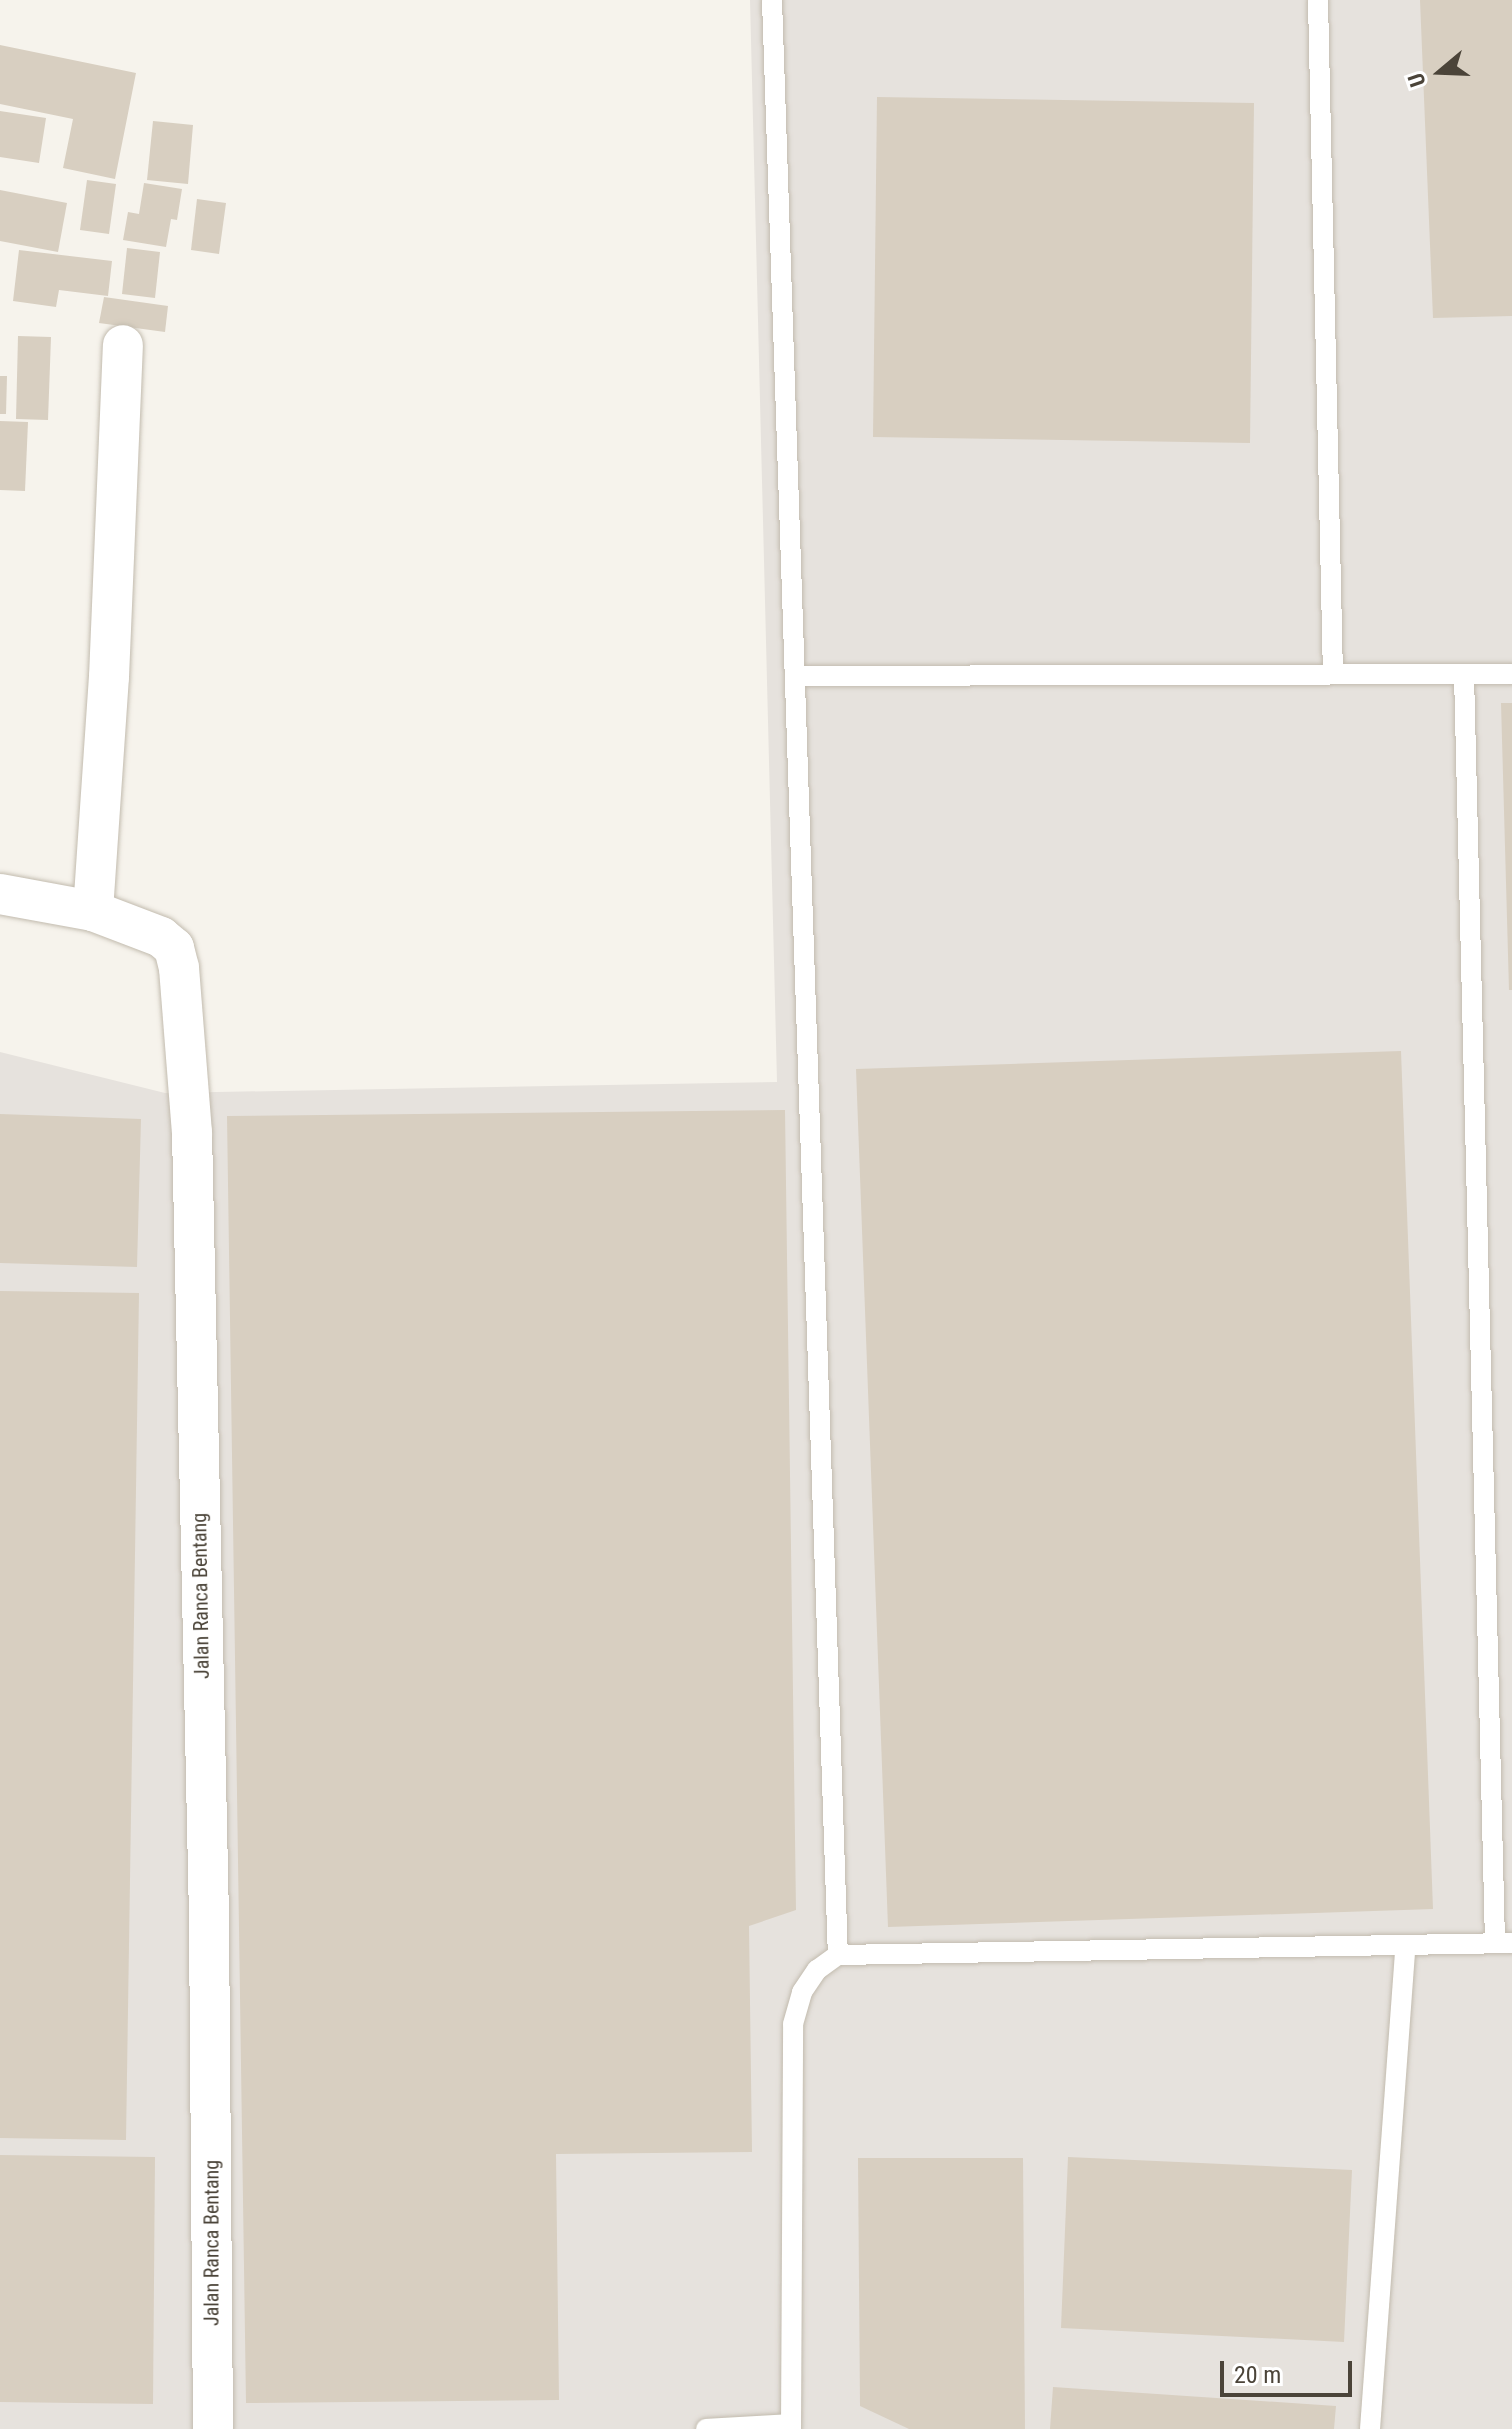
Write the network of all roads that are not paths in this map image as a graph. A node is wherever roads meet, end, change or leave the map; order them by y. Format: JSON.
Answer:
{"nodes":[{"id":1,"x":772,"y":0,"type":"edge"},
{"id":2,"x":1318,"y":0,"type":"edge"},
{"id":3,"x":123,"y":345,"type":"dead end"},
{"id":4,"x":1333,"y":674,"type":"junction"},
{"id":5,"x":1464,"y":674,"type":"junction"},
{"id":6,"x":1512,"y":674,"type":"edge"},
{"id":7,"x":795,"y":676,"type":"junction"},
{"id":8,"x":0,"y":894,"type":"edge"},
{"id":9,"x":93,"y":911,"type":"junction"},
{"id":10,"x":1503,"y":1943,"type":"edge"},
{"id":11,"x":1405,"y":1947,"type":"junction"},
{"id":12,"x":838,"y":1955,"type":"junction"},
{"id":13,"x":791,"y":2426,"type":"edge"},
{"id":14,"x":213,"y":2429,"type":"edge"},
{"id":15,"x":706,"y":2429,"type":"edge"},
{"id":16,"x":1370,"y":2429,"type":"edge"}],
"edges":[{"from":1,"to":7,"type":"lane"},
{"from":2,"to":4,"type":"lane"},
{"from":3,"to":9,"type":"street"},
{"from":4,"to":5,"type":"lane"},
{"from":4,"to":7,"type":"lane"},
{"from":5,"to":6,"type":"lane"},
{"from":5,"to":10,"type":"lane"},
{"from":7,"to":12,"type":"lane"},
{"from":8,"to":9,"type":"street","name":"Jalan Ranca Bentang"},
{"from":9,"to":14,"type":"street","name":"Jalan Ranca Bentang"},
{"from":10,"to":11,"type":"lane"},
{"from":11,"to":12,"type":"lane"},
{"from":11,"to":16,"type":"lane"},
{"from":12,"to":13,"type":"lane"},
{"from":13,"to":15,"type":"lane"}]}
